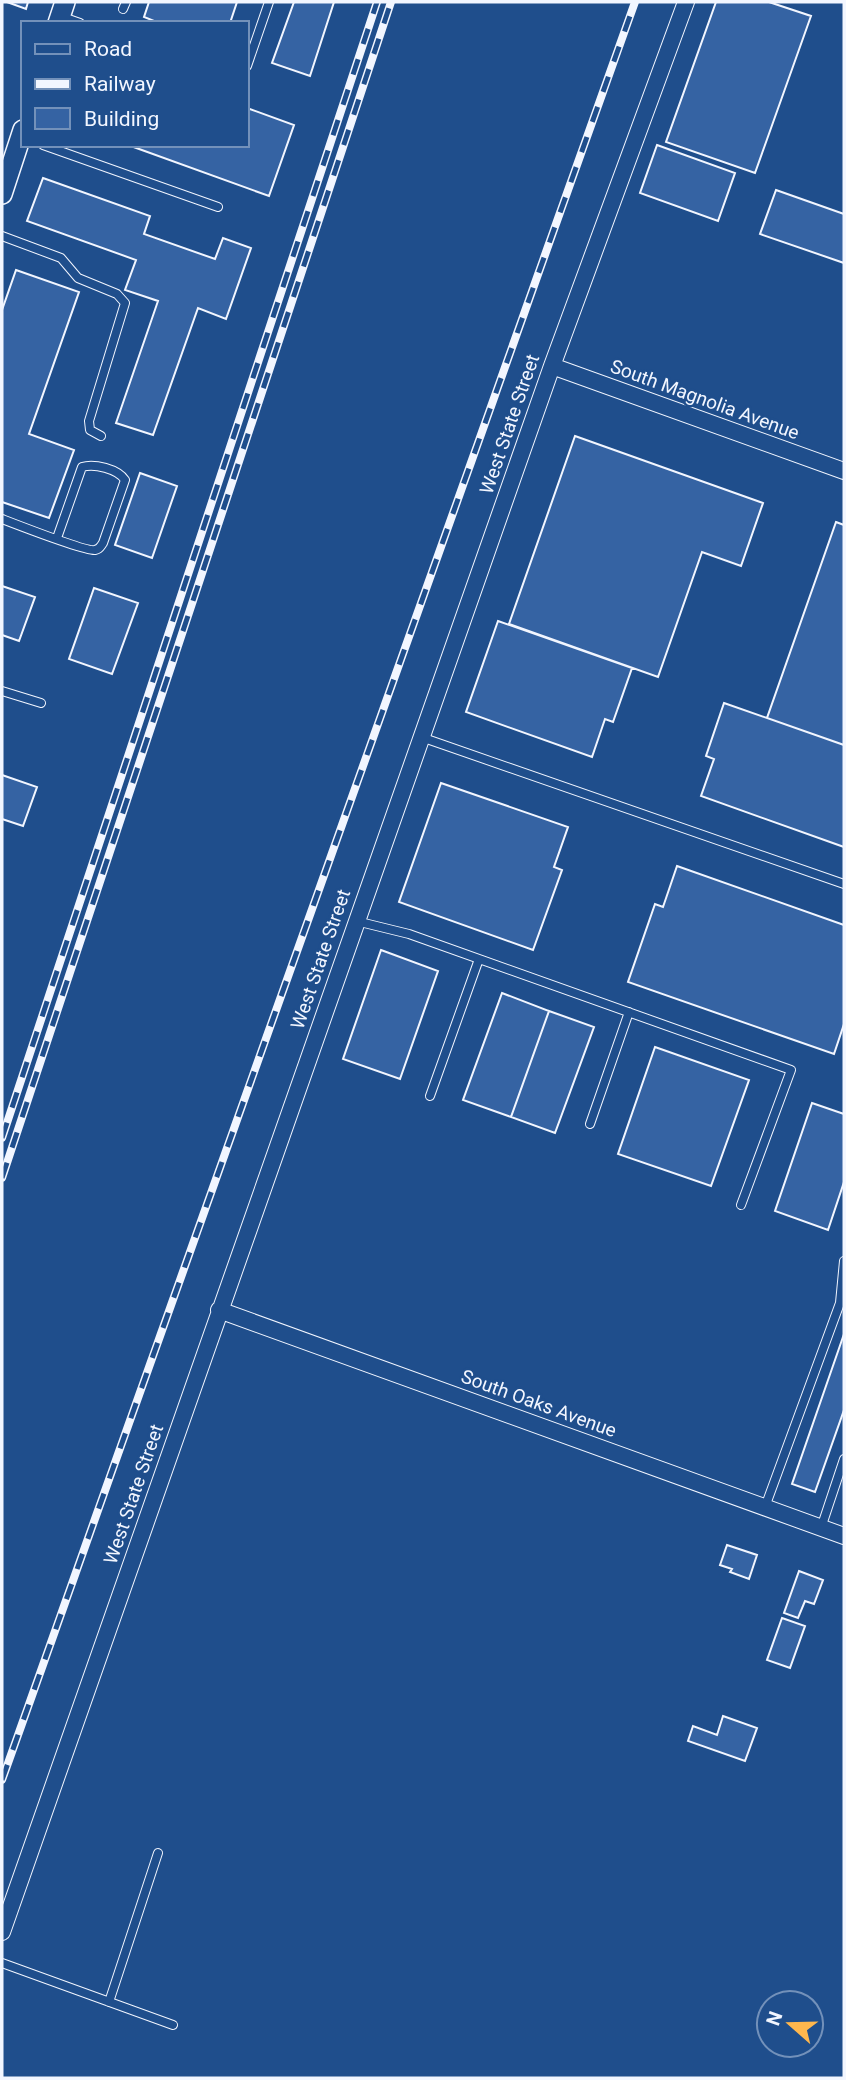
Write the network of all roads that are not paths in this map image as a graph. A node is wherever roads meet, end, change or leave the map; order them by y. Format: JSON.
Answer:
{"nodes":[{"id":1,"x":269,"y":2,"type":"edge"},
{"id":2,"x":686,"y":2,"type":"edge"},
{"id":3,"x":248,"y":63,"type":"edge"},
{"id":4,"x":21,"y":139,"type":"edge"},
{"id":5,"x":50,"y":147,"type":"edge"},
{"id":6,"x":2,"y":194,"type":"edge"},
{"id":7,"x":218,"y":207,"type":"dead end"},
{"id":8,"x":2,"y":236,"type":"edge"},
{"id":9,"x":552,"y":366,"type":"junction"},
{"id":10,"x":102,"y":436,"type":"dead end"},
{"id":11,"x":844,"y":471,"type":"edge"},
{"id":12,"x":2,"y":519,"type":"edge"},
{"id":13,"x":57,"y":538,"type":"junction"},
{"id":14,"x":2,"y":691,"type":"edge"},
{"id":15,"x":41,"y":704,"type":"dead end"},
{"id":16,"x":421,"y":737,"type":"junction"},
{"id":17,"x":844,"y":884,"type":"edge"},
{"id":18,"x":356,"y":922,"type":"junction"},
{"id":19,"x":479,"y":959,"type":"junction"},
{"id":20,"x":629,"y":1012,"type":"junction"},
{"id":21,"x":430,"y":1096,"type":"dead end"},
{"id":22,"x":590,"y":1125,"type":"dead end"},
{"id":23,"x":741,"y":1205,"type":"dead end"},
{"id":24,"x":844,"y":1261,"type":"edge"},
{"id":25,"x":219,"y":1310,"type":"junction"},
{"id":26,"x":844,"y":1460,"type":"edge"},
{"id":27,"x":765,"y":1507,"type":"junction"},
{"id":28,"x":821,"y":1528,"type":"junction"},
{"id":29,"x":844,"y":1536,"type":"edge"},
{"id":30,"x":158,"y":1853,"type":"dead end"},
{"id":31,"x":2,"y":1932,"type":"edge"},
{"id":32,"x":2,"y":1963,"type":"edge"},
{"id":33,"x":109,"y":2002,"type":"junction"},
{"id":34,"x":173,"y":2025,"type":"dead end"}],
"edges":[{"from":1,"to":3,"type":"lane"},
{"from":2,"to":9,"type":"street","name":"West State Street"},
{"from":4,"to":6,"type":"street"},
{"from":5,"to":7,"type":"lane"},
{"from":8,"to":10,"type":"lane"},
{"from":9,"to":11,"type":"street","name":"South Magnolia Avenue"},
{"from":9,"to":16,"type":"street","name":"West State Street"},
{"from":12,"to":13,"type":"lane"},
{"from":13,"to":13,"type":"lane"},
{"from":14,"to":15,"type":"lane"},
{"from":16,"to":17,"type":"lane"},
{"from":16,"to":18,"type":"street","name":"West State Street"},
{"from":18,"to":19,"type":"lane"},
{"from":18,"to":25,"type":"street","name":"West State Street"},
{"from":19,"to":20,"type":"lane"},
{"from":19,"to":21,"type":"lane"},
{"from":20,"to":22,"type":"lane"},
{"from":20,"to":23,"type":"lane"},
{"from":24,"to":27,"type":"lane"},
{"from":25,"to":27,"type":"street","name":"South Oaks Avenue"},
{"from":25,"to":31,"type":"street","name":"West State Street"},
{"from":26,"to":28,"type":"lane"},
{"from":27,"to":28,"type":"street","name":"South Oaks Avenue"},
{"from":28,"to":29,"type":"street","name":"South Oaks Avenue"},
{"from":30,"to":33,"type":"lane"},
{"from":32,"to":33,"type":"lane"},
{"from":33,"to":34,"type":"lane"}]}
